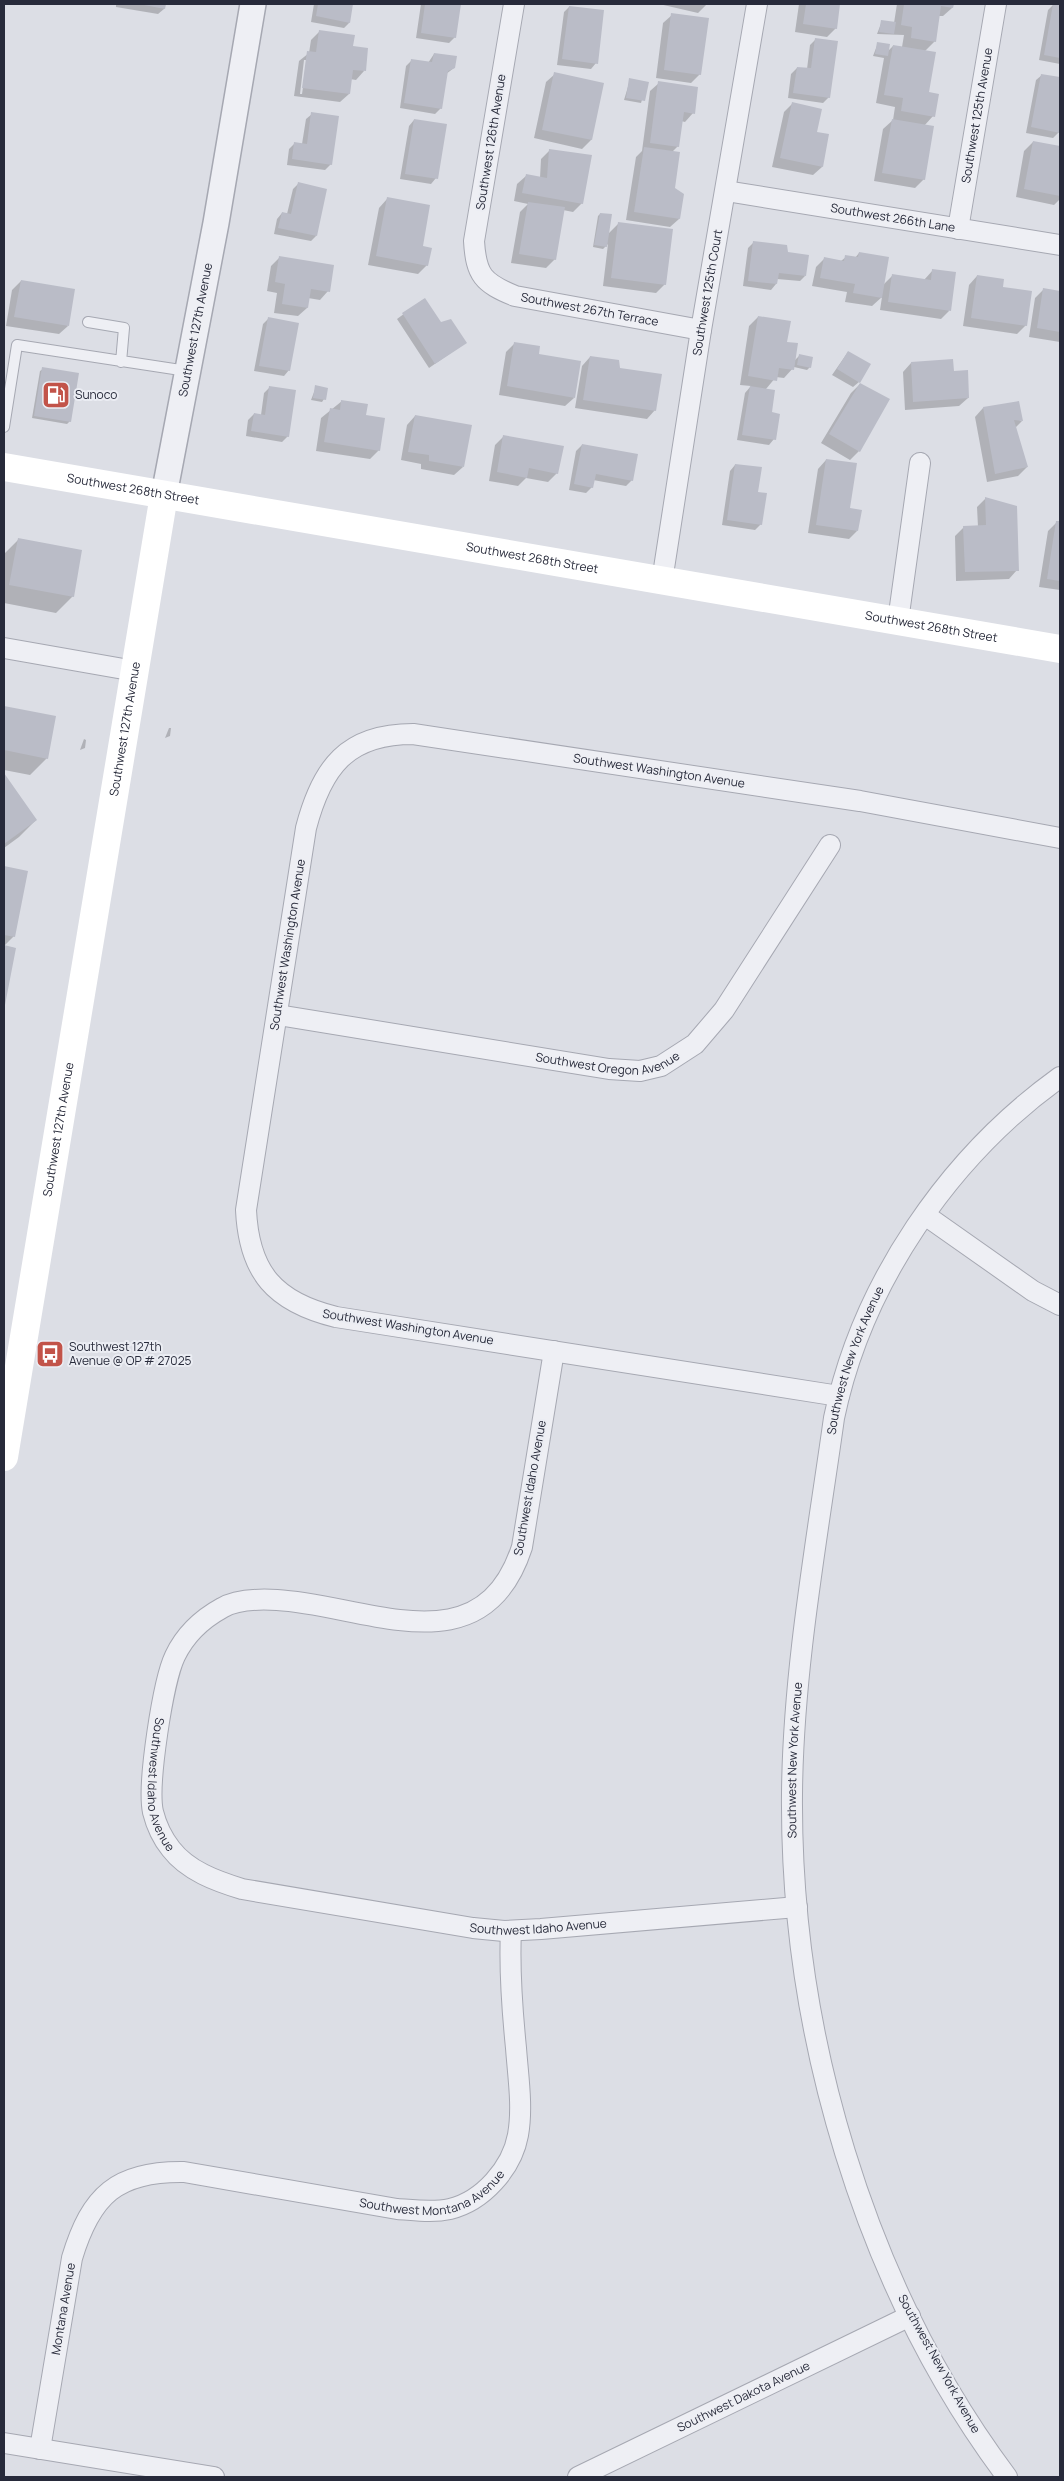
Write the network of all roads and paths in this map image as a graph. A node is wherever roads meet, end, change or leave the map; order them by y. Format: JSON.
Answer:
{"nodes":[{"id":1,"x":253,"y":4,"type":"edge"},
{"id":2,"x":514,"y":4,"type":"edge"},
{"id":3,"x":757,"y":4,"type":"edge"},
{"id":4,"x":996,"y":4,"type":"edge"},
{"id":5,"x":726,"y":192,"type":"junction"},
{"id":6,"x":958,"y":228,"type":"junction"},
{"id":7,"x":1060,"y":245,"type":"edge"},
{"id":8,"x":484,"y":279,"type":"joint"},
{"id":9,"x":88,"y":322,"type":"dead end"},
{"id":10,"x":701,"y":330,"type":"junction"},
{"id":11,"x":121,"y":362,"type":"junction"},
{"id":12,"x":188,"y":371,"type":"junction"},
{"id":13,"x":4,"y":427,"type":"edge"},
{"id":14,"x":920,"y":463,"type":"dead end"},
{"id":15,"x":4,"y":467,"type":"edge"},
{"id":16,"x":164,"y":495,"type":"junction"},
{"id":17,"x":662,"y":581,"type":"junction"},
{"id":18,"x":898,"y":621,"type":"junction"},
{"id":19,"x":4,"y":648,"type":"edge"},
{"id":20,"x":1060,"y":649,"type":"edge"},
{"id":21,"x":135,"y":671,"type":"junction"},
{"id":22,"x":1060,"y":838,"type":"edge"},
{"id":23,"x":830,"y":845,"type":"dead end"},
{"id":24,"x":278,"y":1015,"type":"junction"},
{"id":25,"x":1060,"y":1077,"type":"edge"},
{"id":26,"x":924,"y":1215,"type":"junction"},
{"id":27,"x":1060,"y":1306,"type":"edge"},
{"id":28,"x":554,"y":1351,"type":"junction"},
{"id":29,"x":839,"y":1396,"type":"junction"},
{"id":30,"x":7,"y":1409,"type":"edge"},
{"id":31,"x":4,"y":1456,"type":"edge"},
{"id":32,"x":797,"y":1907,"type":"junction"},
{"id":33,"x":511,"y":1931,"type":"junction"},
{"id":34,"x":120,"y":2184,"type":"joint"},
{"id":35,"x":910,"y":2316,"type":"junction"},
{"id":36,"x":4,"y":2443,"type":"edge"},
{"id":37,"x":40,"y":2449,"type":"junction"},
{"id":38,"x":214,"y":2477,"type":"edge"},
{"id":39,"x":578,"y":2477,"type":"edge"},
{"id":40,"x":1007,"y":2477,"type":"edge"}],
"edges":[{"from":1,"to":12,"type":"street","name":"Southwest 127th Avenue"},
{"from":2,"to":8,"type":"street","name":"Southwest 126th Avenue"},
{"from":3,"to":5,"type":"street","name":"Southwest 125th Court"},
{"from":4,"to":6,"type":"street","name":"Southwest 125th Avenue"},
{"from":5,"to":6,"type":"street","name":"Southwest 266th Lane"},
{"from":5,"to":10,"type":"street","name":"Southwest 125th Court"},
{"from":6,"to":7,"type":"street","name":"Southwest 266th Lane"},
{"from":8,"to":10,"type":"street","name":"Southwest 267th Terrace"},
{"from":9,"to":11,"type":"lane"},
{"from":10,"to":17,"type":"street","name":"Southwest 125th Court"},
{"from":11,"to":12,"type":"lane"},
{"from":11,"to":13,"type":"lane"},
{"from":12,"to":16,"type":"street","name":"Southwest 127th Avenue"},
{"from":14,"to":18,"type":"street"},
{"from":15,"to":16,"type":"main road","name":"Southwest 268th Street"},
{"from":16,"to":17,"type":"main road","name":"Southwest 268th Street"},
{"from":16,"to":21,"type":"main road","name":"Southwest 127th Avenue"},
{"from":17,"to":18,"type":"main road","name":"Southwest 268th Street"},
{"from":18,"to":20,"type":"main road","name":"Southwest 268th Street"},
{"from":19,"to":21,"type":"street"},
{"from":21,"to":30,"type":"main road","name":"Southwest 127th Avenue"},
{"from":22,"to":24,"type":"street","name":"Southwest Washington Avenue"},
{"from":23,"to":24,"type":"street","name":"Southwest Oregon Avenue"},
{"from":24,"to":28,"type":"street","name":"Southwest Washington Avenue"},
{"from":25,"to":26,"type":"street","name":"Southwest New York Avenue"},
{"from":26,"to":27,"type":"street"},
{"from":26,"to":29,"type":"street","name":"Southwest New York Avenue"},
{"from":28,"to":29,"type":"street","name":"Southwest Washington Avenue"},
{"from":28,"to":33,"type":"street","name":"Southwest Idaho Avenue"},
{"from":29,"to":32,"type":"street","name":"Southwest New York Avenue"},
{"from":30,"to":31,"type":"main road","name":"Southwest 127th Avenue"},
{"from":32,"to":33,"type":"street","name":"Southwest Idaho Avenue"},
{"from":32,"to":35,"type":"street","name":"Southwest New York Avenue"},
{"from":33,"to":34,"type":"street","name":"Southwest Montana Avenue"},
{"from":34,"to":37,"type":"street","name":"Montana Avenue"},
{"from":35,"to":39,"type":"street","name":"Southwest Dakota Avenue"},
{"from":35,"to":40,"type":"street","name":"Southwest New York Avenue"},
{"from":36,"to":37,"type":"street"},
{"from":37,"to":38,"type":"street"}]}
